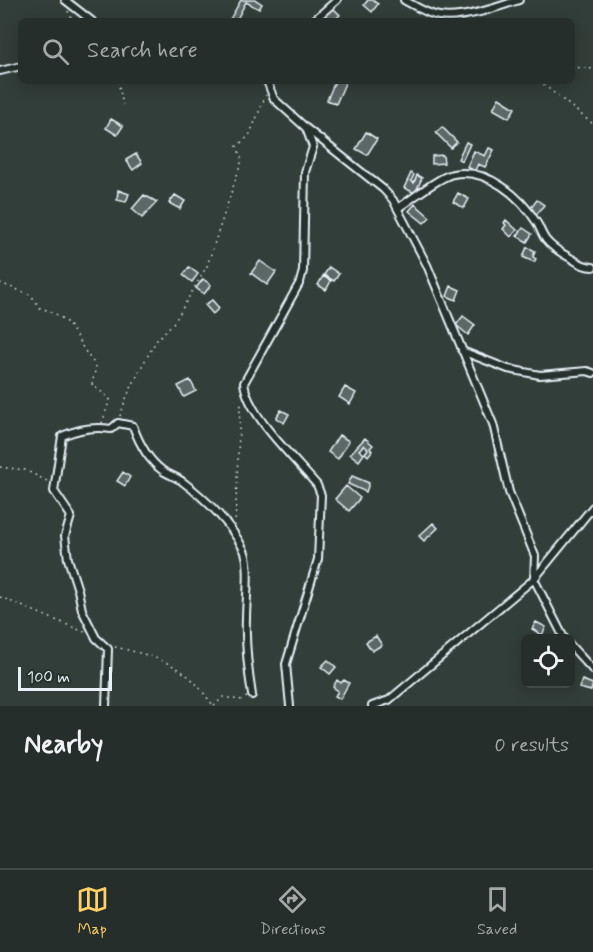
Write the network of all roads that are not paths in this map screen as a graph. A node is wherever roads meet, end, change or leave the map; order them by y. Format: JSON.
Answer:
{"nodes":[{"id":1,"x":65,"y":0,"type":"edge"},
{"id":2,"x":337,"y":0,"type":"edge"},
{"id":3,"x":404,"y":0,"type":"edge"},
{"id":4,"x":519,"y":0,"type":"edge"},
{"id":5,"x":88,"y":18,"type":"edge"},
{"id":6,"x":316,"y":18,"type":"edge"},
{"id":7,"x":18,"y":67,"type":"edge"},
{"id":8,"x":0,"y":71,"type":"edge"},
{"id":9,"x":268,"y":84,"type":"edge"},
{"id":10,"x":306,"y":128,"type":"junction"},
{"id":11,"x":398,"y":208,"type":"junction"},
{"id":12,"x":593,"y":267,"type":"edge"},
{"id":13,"x":462,"y":351,"type":"junction"},
{"id":14,"x":593,"y":373,"type":"edge"},
{"id":15,"x":593,"y":507,"type":"edge"},
{"id":16,"x":534,"y":579,"type":"junction"},
{"id":17,"x":562,"y":634,"type":"edge"},
{"id":18,"x":575,"y":650,"type":"edge"},
{"id":19,"x":593,"y":670,"type":"edge"},
{"id":20,"x":252,"y":695,"type":"road end"},
{"id":21,"x":106,"y":706,"type":"edge"},
{"id":22,"x":290,"y":706,"type":"edge"},
{"id":23,"x":372,"y":706,"type":"edge"}],
"edges":[{"from":1,"to":5,"type":"street"},
{"from":2,"to":6,"type":"street"},
{"from":3,"to":4,"type":"street"},
{"from":7,"to":8,"type":"street"},
{"from":9,"to":10,"type":"street"},
{"from":10,"to":11,"type":"street"},
{"from":10,"to":22,"type":"street"},
{"from":11,"to":12,"type":"street"},
{"from":11,"to":13,"type":"street"},
{"from":13,"to":14,"type":"street"},
{"from":13,"to":16,"type":"street"},
{"from":15,"to":16,"type":"street"},
{"from":16,"to":17,"type":"street"},
{"from":16,"to":23,"type":"street"},
{"from":18,"to":19,"type":"street"},
{"from":20,"to":21,"type":"street"}]}
